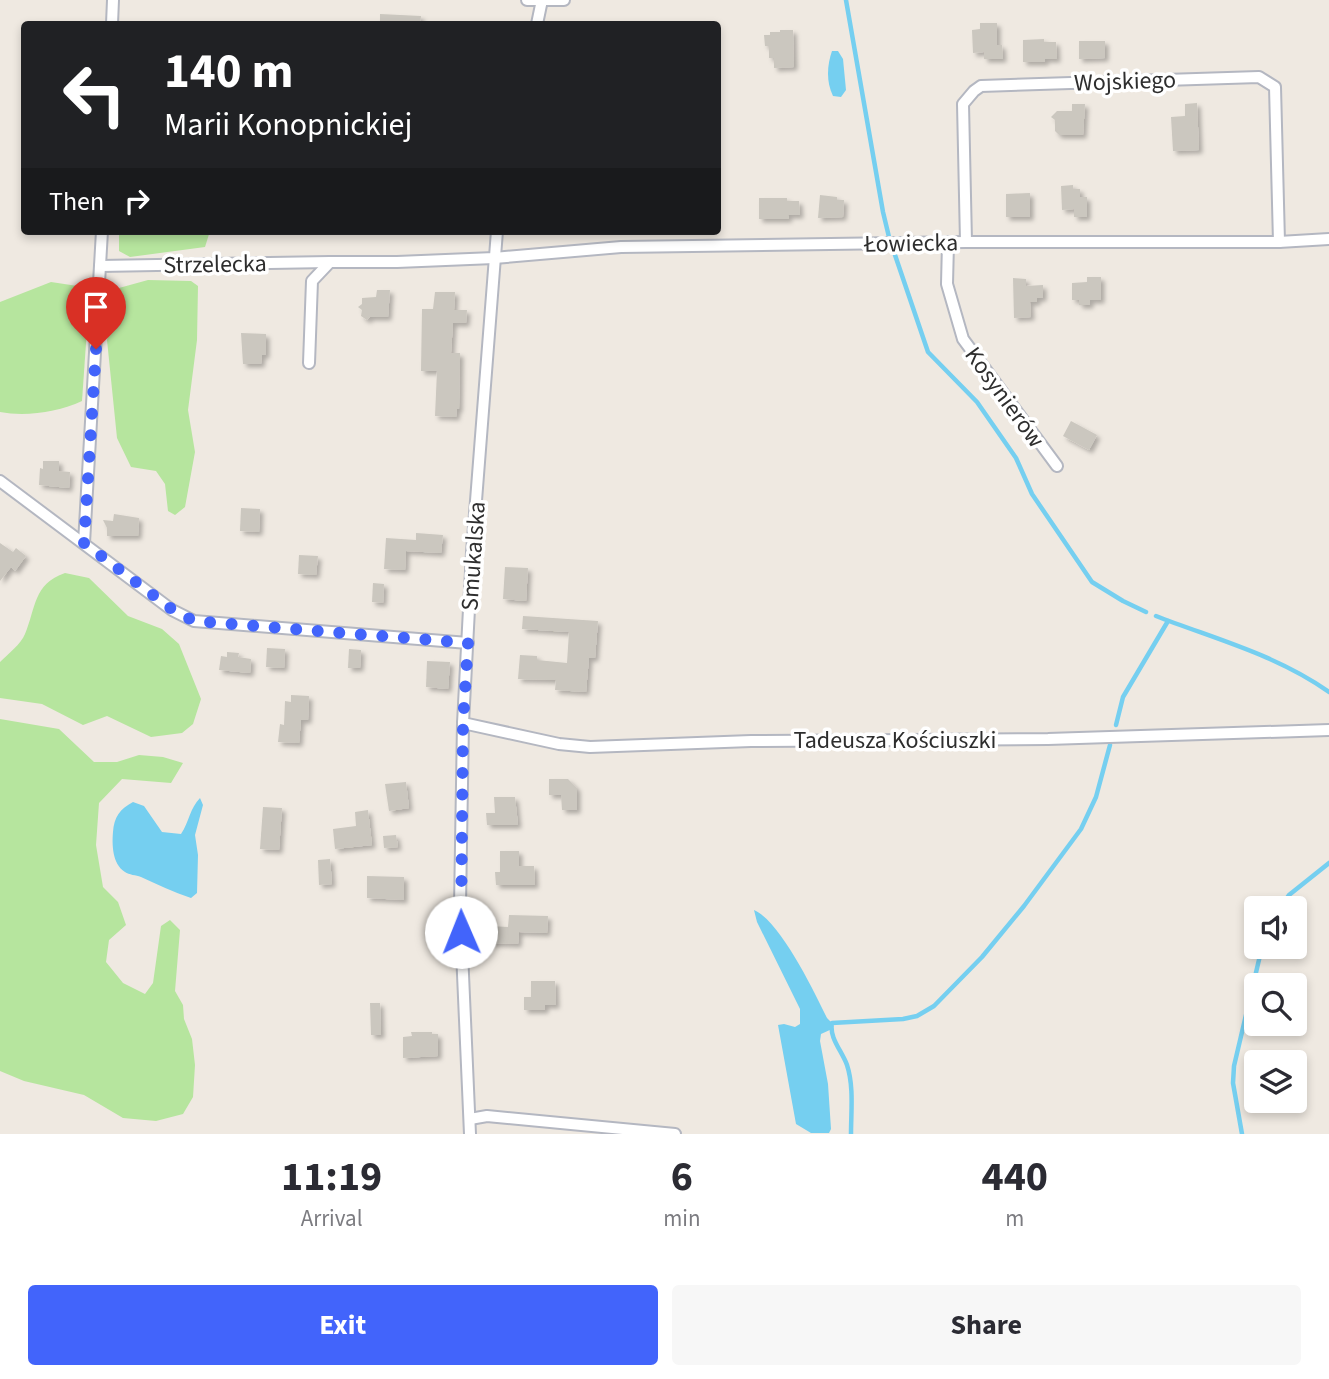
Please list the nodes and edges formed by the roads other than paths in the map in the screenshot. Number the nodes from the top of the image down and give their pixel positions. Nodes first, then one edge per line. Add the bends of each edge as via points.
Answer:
1 (113, 0) edge
2 (527, 0) edge
3 (564, 0) edge
4 (542, 1) edge
5 (112, 21) edge
6 (538, 21) edge
7 (102, 235) edge
8 (497, 235) edge
9 (1329, 239) edge
10 (966, 242) junction
11 (1279, 242) junction
12 (948, 243) junction
13 (494, 258) junction
14 (330, 262) junction
15 (100, 267) junction
16 (309, 363) dead end
17 (1057, 466) dead end
18 (0, 481) edge
19 (84, 543) junction
20 (468, 643) junction
21 (463, 723) junction
22 (1329, 730) edge
23 (470, 1119) junction
24 (470, 1134) edge
25 (675, 1134) edge

1 - 5 street
2 - 4 street
3 - 4 street
4 - 6 street
7 - 15 street
8 - 13 street, Smukalska
9 - 11 street, Łowiecka
10 - 11 street, Łowiecka
10 - 11 street, Wojskiego via 963,104 981,86 1259,77 1275,88
10 - 12 street, Łowiecka
12 - 13 street, Łowiecka via 621,247
12 - 17 street, Kosynierów via 947,284 963,339
13 - 14 street, Strzelecka
13 - 20 street, Smukalska
14 - 15 street, Strzelecka
14 - 16 street via 312,281
15 - 19 street
18 - 19 street
19 - 20 street via 194,621
20 - 21 street, Smukalska
21 - 22 street, Tadeusza Kościuszki via 590,747
21 - 23 street, Smukalska via 460,906
23 - 24 street, Smukalska
23 - 25 street via 487,1116

